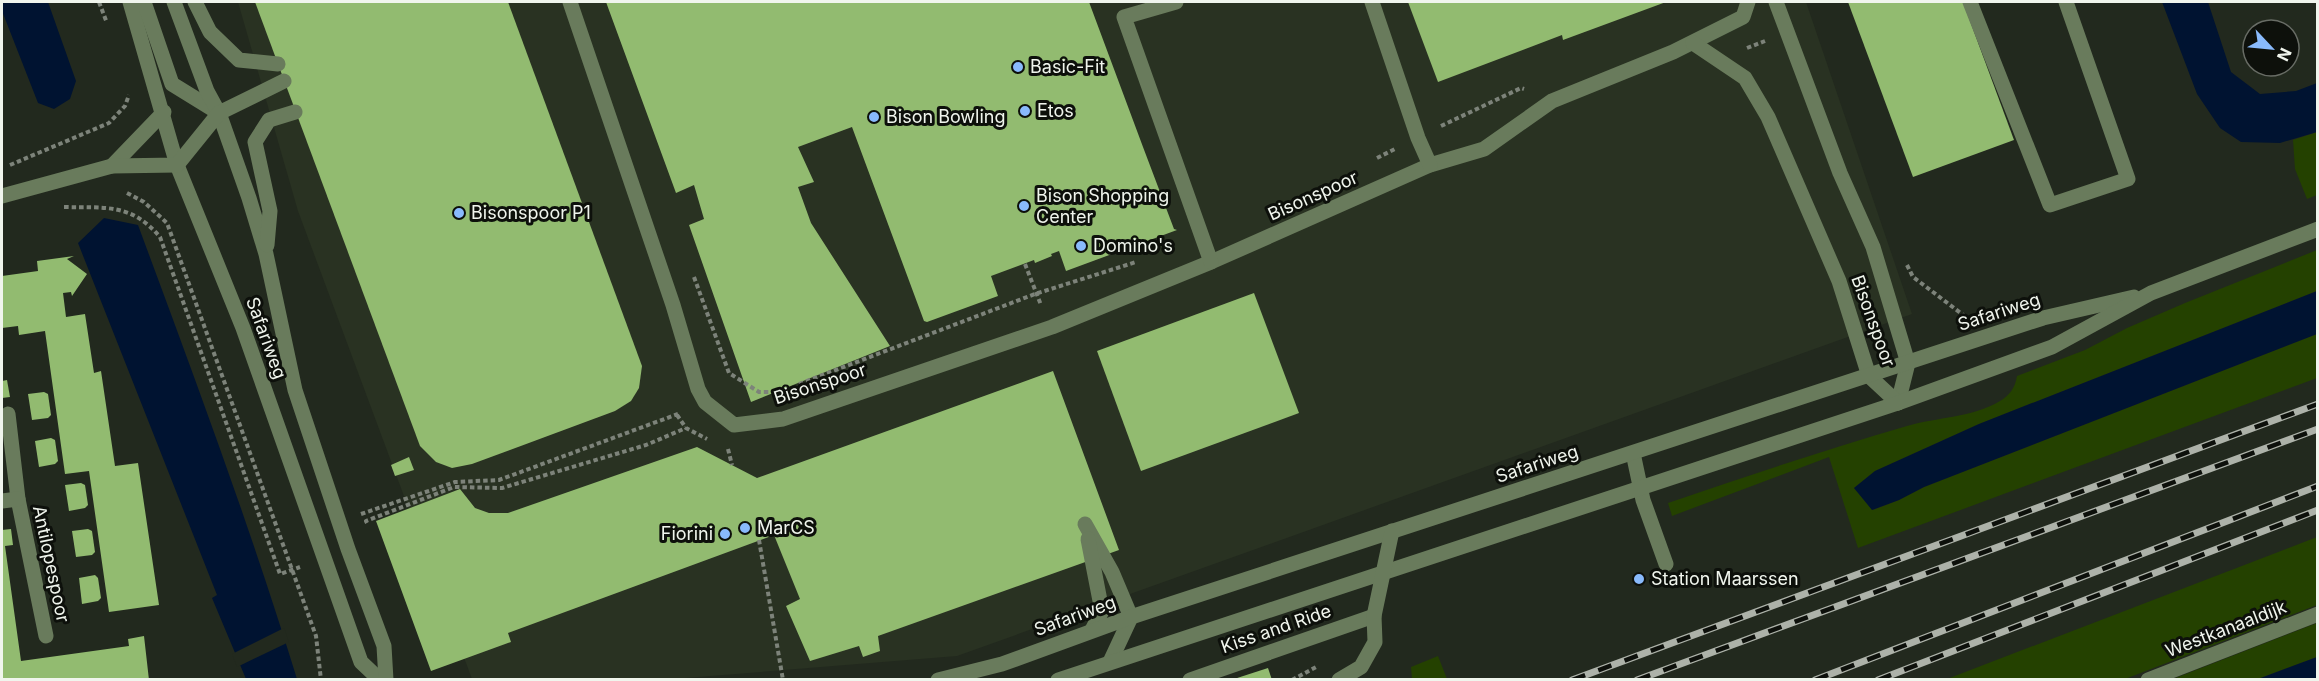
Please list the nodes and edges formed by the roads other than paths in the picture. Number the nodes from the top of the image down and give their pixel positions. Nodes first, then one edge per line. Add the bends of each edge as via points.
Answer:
1 (130, 2) edge
2 (144, 2) edge
3 (174, 2) edge
4 (195, 2) edge
5 (570, 2) edge
6 (1176, 2) edge
7 (1372, 2) edge
8 (1748, 2) edge
9 (1776, 2) edge
10 (1970, 2) edge
11 (2066, 2) edge
12 (1693, 43) junction
13 (278, 64) dead end
14 (284, 81) dead end
15 (164, 112) junction
16 (296, 112) dead end
17 (219, 113) junction
18 (177, 165) junction
19 (1430, 165) junction
20 (112, 166) junction
21 (4, 195) edge
22 (2318, 229) edge
23 (266, 254) junction
24 (1211, 262) junction
25 (2151, 293) junction
26 (1908, 363) junction
27 (1869, 376) junction
28 (1898, 403) junction
29 (8, 414) dead end
30 (1633, 453) junction
31 (1641, 487) junction
32 (18, 499) junction
33 (2, 501) edge
34 (1392, 531) junction
35 (1666, 564) dead end
36 (1384, 571) junction
37 (2318, 614) edge
38 (1374, 616) junction
39 (1131, 617) junction
40 (1092, 630) junction
41 (46, 636) dead end
42 (1110, 662) junction
43 (380, 680) edge
44 (386, 680) edge
45 (938, 680) edge
46 (1058, 680) edge
47 (1190, 680) edge
48 (1339, 680) edge
49 (2148, 680) edge

1 - 15 street, Safariweg
2 - 17 street via 172,84
3 - 17 street, Safariweg
4 - 13 street via 210,33 239,60
5 - 24 street, Bisonspoor via 698,389 705,402 735,425 783,419 1052,327
6 - 24 street via 1124,17
7 - 19 street
8 - 12 street, Bisonspoor via 1743,16
9 - 26 street, Bisonspoor via 1840,173 1873,247
10 - 11 street via 2050,205 2128,179
12 - 19 street, Bisonspoor via 1552,101 1484,149
12 - 27 street, Bisonspoor via 1745,78 1767,117 1839,281
14 - 17 street
15 - 18 street, Safariweg
15 - 20 street
16 - 23 street via 269,120 255,142 270,211
17 - 18 street
17 - 23 street, Safariweg
18 - 20 street
18 - 43 street, Safariweg via 243,328 361,662
19 - 24 street, Bisonspoor
20 - 21 street
22 - 25 street, Safariweg
23 - 44 street, Safariweg via 295,390 384,646
25 - 26 street, Safariweg via 2043,318
25 - 28 street, Safariweg via 2052,347
26 - 27 street, Safariweg
26 - 28 street, Bisonspoor
27 - 28 street, Bisonspoor
27 - 30 street, Safariweg
28 - 31 street, Safariweg
29 - 32 street, Antilopespoor
30 - 31 street
30 - 34 street, Safariweg
31 - 35 street
31 - 36 street, Safariweg
32 - 33 street, Antilopespoor
32 - 41 street, Antilopespoor
34 - 36 street
34 - 39 street, Safariweg
36 - 38 street
36 - 42 street, Safariweg
37 - 49 street, Westkanaaldijk
38 - 47 street, Kiss and Ride
38 - 48 street via 1375,642 1361,667
39 - 40 street, Safariweg
39 - 40 street via 1085,524 1102,611
39 - 42 street
40 - 45 street, Safariweg via 1002,664
42 - 46 street, Safariweg

